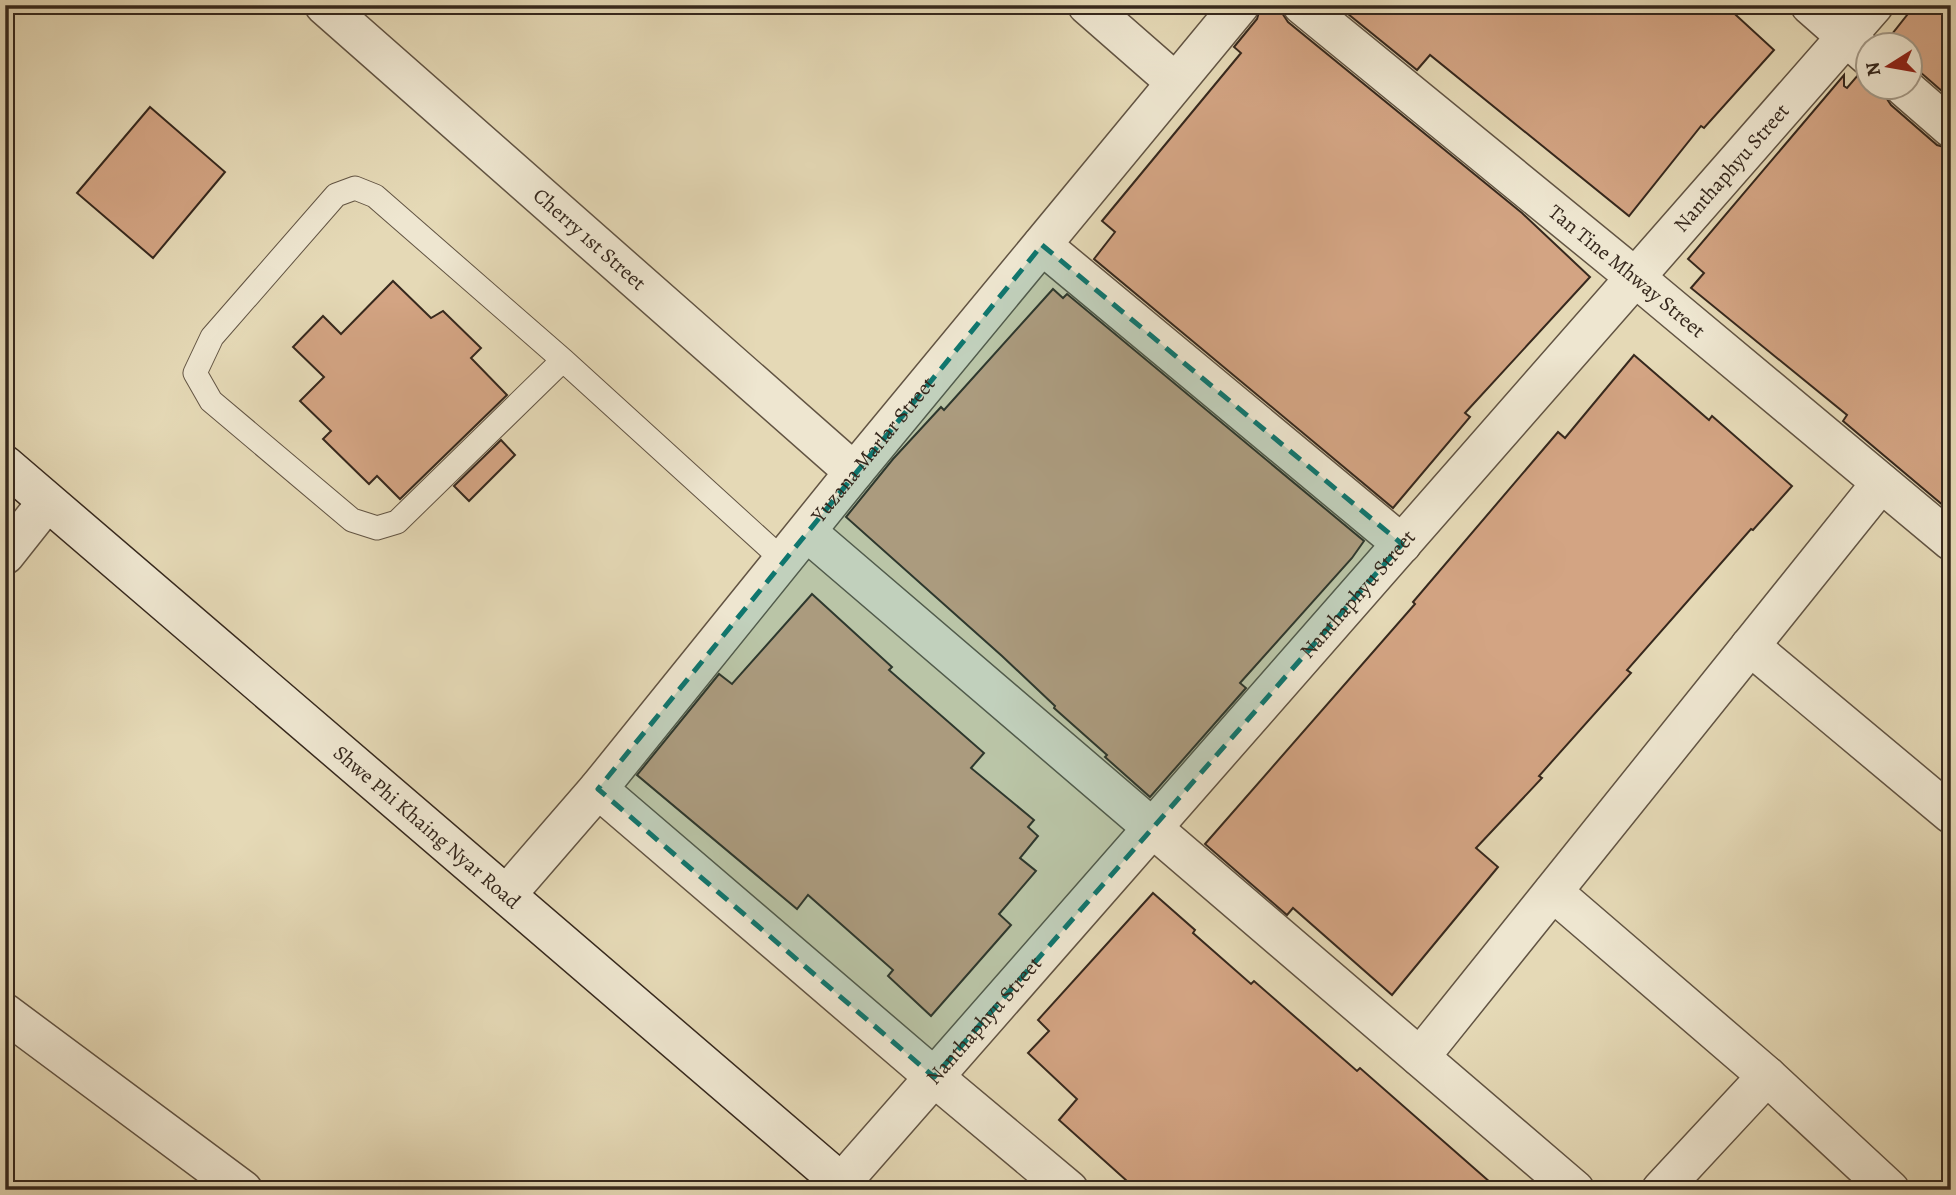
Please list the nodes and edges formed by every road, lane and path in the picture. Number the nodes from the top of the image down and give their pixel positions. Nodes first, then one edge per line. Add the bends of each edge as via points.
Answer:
1 (324, 5) edge
2 (1087, 5) edge
3 (1240, 5) edge
4 (1302, 5) edge
5 (1810, 5) edge
6 (1874, 5) edge
7 (1863, 32) edge
8 (1854, 43) edge
9 (1854, 50) edge
10 (1175, 82) junction
11 (1921, 102) edge
12 (1951, 128) edge
13 (1042, 245) junction
14 (1636, 278) junction
15 (563, 360) junction
16 (5, 466) edge
17 (854, 472) junction
18 (1881, 483) junction
19 (47, 502) junction
20 (1951, 541) edge
21 (1402, 544) junction
22 (796, 546) junction
23 (5, 555) edge
24 (1750, 646) junction
25 (598, 789) junction
26 (1951, 814) edge
27 (1153, 828) junction
28 (1553, 892) junction
29 (507, 894) junction
30 (5, 1013) edge
31 (1420, 1057) junction
32 (1768, 1076) junction
33 (934, 1077) junction
34 (846, 1186) edge
35 (243, 1190) edge
36 (1069, 1190) edge
37 (1575, 1190) edge
38 (1661, 1190) edge
39 (1889, 1190) edge

1 - 17 street, Cherry 1st Street
2 - 10 street
3 - 10 street, Yuzana Marlar Street
4 - 14 street, Tan Tine Mhway Street
5 - 8 street
6 - 7 street, Nanthaphyu Street
9 - 14 street, Nanthaphyu Street
10 - 13 street, Yuzana Marlar Street
11 - 12 street
13 - 17 street, Yuzana Marlar Street
13 - 21 street
14 - 18 street, Tan Tine Mhway Street
14 - 21 street, Nanthaphyu Street
15 - 15 lane via 397,522 377,528 352,520 211,401 195,373 212,337 336,195 355,188 375,196
15 - 22 lane
16 - 19 street, Shwe Phi Khaing Nyar Road
17 - 22 street, Yuzana Marlar Street
18 - 20 street, Tan Tine Mhway Street
18 - 24 street
19 - 23 street
19 - 29 street, Shwe Phi Khaing Nyar Road
21 - 27 street, Nanthaphyu Street
22 - 25 street, Yuzana Marlar Street
22 - 27 street
24 - 26 street
24 - 28 street
25 - 29 street, Yuzana Marlar Street
25 - 33 street
27 - 31 street
27 - 33 street, Nanthaphyu Street
28 - 31 street
28 - 32 street
29 - 34 street, Shwe Phi Khaing Nyar Road
30 - 35 street
31 - 37 street
32 - 38 street
32 - 39 street
33 - 34 street, Nanthaphyu Street
33 - 36 street

